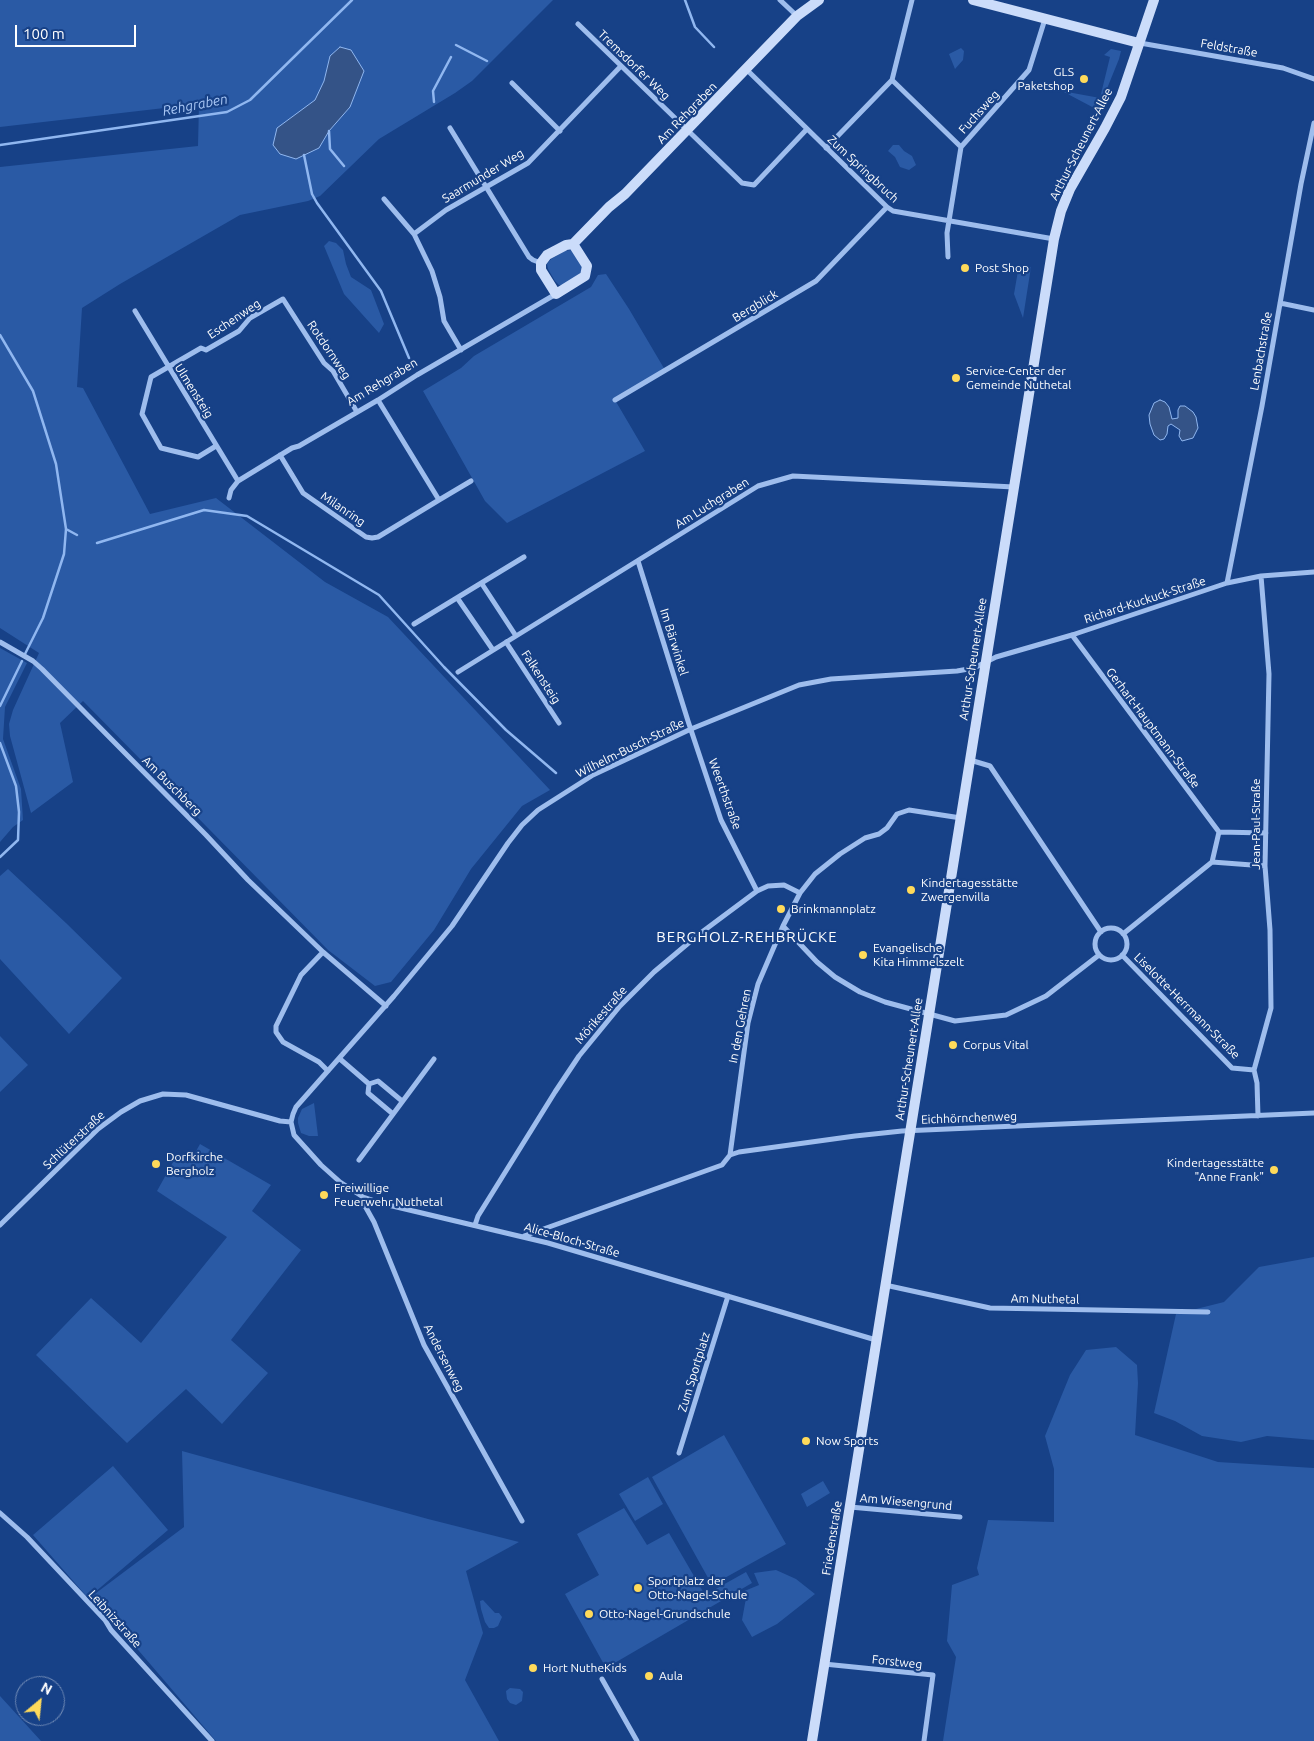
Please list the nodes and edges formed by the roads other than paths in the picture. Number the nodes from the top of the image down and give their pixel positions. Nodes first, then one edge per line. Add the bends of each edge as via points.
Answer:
1 (780, 0) edge
2 (819, 0) edge
3 (912, 0) edge
4 (972, 0) edge
5 (1154, 0) edge
6 (798, 16) junction
7 (1045, 19) junction
8 (578, 24) dead end
9 (1139, 43) junction
10 (621, 66) junction
11 (746, 69) junction
12 (1314, 79) edge
13 (892, 80) junction
14 (512, 83) dead end
15 (1314, 122) edge
16 (450, 128) dead end
17 (807, 129) junction
18 (560, 130) junction
19 (687, 131) junction
20 (961, 147) junction
21 (826, 148) junction
22 (486, 187) junction
23 (384, 199) dead end
24 (887, 207) junction
25 (949, 221) junction
26 (414, 234) junction
27 (1054, 239) junction
28 (573, 244) junction
29 (948, 257) dead end
30 (541, 263) junction
31 (556, 294) junction
32 (284, 299) joint
33 (1280, 303) junction
34 (1314, 310) edge
35 (135, 312) dead end
36 (461, 350) junction
37 (168, 367) junction
38 (378, 400) junction
39 (615, 400) dead end
40 (358, 412) junction
41 (216, 446) junction
42 (280, 455) junction
43 (238, 481) junction
44 (471, 481) dead end
45 (1014, 487) junction
46 (229, 498) dead end
47 (439, 500) junction
48 (524, 557) dead end
49 (638, 561) junction
50 (1314, 572) edge
51 (1261, 576) junction
52 (1227, 583) junction
53 (482, 584) junction
54 (458, 599) junction
55 (414, 624) dead end
56 (1072, 635) junction
57 (516, 636) junction
58 (0, 642) edge
59 (506, 642) junction
60 (494, 650) junction
61 (986, 663) junction
62 (458, 672) dead end
63 (559, 723) dead end
64 (691, 729) junction
65 (970, 760) junction
66 (961, 818) junction
67 (1218, 832) junction
68 (1266, 833) junction
69 (1212, 862) junction
70 (1265, 866) junction
71 (757, 891) junction
72 (800, 893) junction
73 (783, 926) junction
74 (1101, 932) junction
75 (1123, 934) junction
76 (323, 952) junction
77 (1099, 955) junction
78 (1122, 955) junction
79 (386, 1006) junction
80 (928, 1015) junction
81 (340, 1058) junction
82 (434, 1059) dead end
83 (1254, 1070) junction
84 (328, 1071) junction
85 (369, 1084) junction
86 (402, 1101) junction
87 (1314, 1113) edge
88 (393, 1114) junction
89 (1258, 1116) junction
90 (291, 1122) junction
91 (910, 1131) junction
92 (730, 1155) junction
93 (359, 1160) dead end
94 (363, 1197) junction
95 (0, 1224) edge
96 (476, 1225) junction
97 (523, 1236) junction
98 (885, 1285) junction
99 (728, 1296) junction
100 (1208, 1312) dead end
101 (876, 1340) junction
102 (679, 1453) dead end
103 (850, 1507) junction
104 (0, 1514) edge
105 (960, 1516) dead end
106 (522, 1521) dead end
107 (824, 1664) junction
108 (602, 1679) dead end
109 (212, 1741) edge
110 (636, 1741) edge
111 (812, 1741) edge
112 (924, 1741) edge

1 - 6 street
2 - 6 main road, Am Rehgraben
3 - 13 street
4 - 7 main road
5 - 9 main road, Arthur-Scheunert-Allee
6 - 11 main road, Am Rehgraben
7 - 9 main road
7 - 20 street, Fuchsweg via 1029,70
8 - 10 street, Tremsdorfer Weg
9 - 12 street, Feldstraße via 1283,68
9 - 27 main road, Arthur-Scheunert-Allee via 1120,97 1069,190
10 - 18 street, Saarmunder Weg
10 - 19 street, Tremsdorfer Weg
11 - 17 street, Zum Springbruch
11 - 19 main road, Am Rehgraben
13 - 20 street
13 - 21 street
14 - 18 street
15 - 33 street, Lenbachstraße
16 - 22 street
17 - 19 street, Tremsdorfer Weg via 754,185 742,183
17 - 21 street, Zum Springbruch
18 - 22 street, Saarmunder Weg via 528,163
19 - 28 main road, Am Rehgraben
20 - 25 street, Fuchsweg
21 - 24 street, Zum Springbruch
22 - 26 street, Saarmunder Weg via 446,210
22 - 30 street via 529,257
23 - 26 street
24 - 25 street, Zum Springbruch via 898,213
24 - 39 street, Bergblick via 816,281
25 - 27 street, Zum Springbruch
25 - 29 street, Fuchsweg
26 - 36 street via 432,271 444,322
27 - 45 main road, Arthur-Scheunert-Allee
28 - 30 main road, Am Rehgraben via 547,255
28 - 31 main road, Am Rehgraben via 587,266 585,276
30 - 31 main road via 541,270
31 - 36 street, Am Rehgraben
32 - 37 street, Eschenweg via 250,318 239,330 206,350 201,348
32 - 40 street, Rotdornweg
33 - 34 street
33 - 52 street, Lenbachstraße
35 - 37 street, Ulmensteig
36 - 38 street, Am Rehgraben
37 - 41 street, Ulmensteig
37 - 41 street via 151,377 142,414 161,448 198,457
38 - 40 street, Am Rehgraben
38 - 47 street
40 - 42 street, Am Rehgraben
41 - 43 street, Ulmensteig
42 - 43 street, Am Rehgraben
42 - 47 street, Milanring via 303,493 366,537 378,537
43 - 46 street
44 - 47 street, Milanring
45 - 49 street, Am Luchgraben via 793,476 758,486
45 - 61 main road, Arthur-Scheunert-Allee
48 - 53 street
49 - 57 street, Am Luchgraben
49 - 64 street, Im Bärwinkel
50 - 51 street, Richard-Kuckuck-Straße
51 - 52 street, Richard-Kuckuck-Straße
51 - 68 street, Jean-Paul-Straße via 1269,674
52 - 56 street, Richard-Kuckuck-Straße
53 - 54 street
53 - 57 street
54 - 55 street
54 - 60 street
56 - 61 street, Richard-Kuckuck-Straße via 996,657
56 - 67 street, Gerhart-Hauptmann-Straße
57 - 59 street, Am Luchgraben
58 - 76 street, Am Buschberg via 42,669
59 - 60 street, Am Luchgraben
59 - 63 street, Falkensteig
60 - 62 street, Am Luchgraben
61 - 64 street, Wilhelm-Busch-Straße via 957,671 830,678 799,685
61 - 65 main road, Arthur-Scheunert-Allee
64 - 71 street, Weerthstraße via 721,820
64 - 79 street, Wilhelm-Busch-Straße via 593,775 538,810 508,843 452,926
65 - 66 main road, Arthur-Scheunert-Allee
65 - 74 street via 990,766
66 - 72 street, In den Gehren via 909,810 897,814 879,834 865,838 815,874
66 - 80 main road, Arthur-Scheunert-Allee
67 - 68 street
67 - 69 street
68 - 70 street, Jean-Paul-Straße
69 - 70 street
69 - 75 street
70 - 83 street, Jean-Paul-Straße via 1271,1008
71 - 72 street, Mörikestraße via 784,885
71 - 96 street, Mörikestraße via 661,966 620,1006 560,1084 478,1216
72 - 73 street, In den Gehren
73 - 80 street via 835,977 860,992
73 - 92 street, In den Gehren via 758,984 748,1023
74 - 75 street via 1112,929
74 - 77 street via 1095,943
75 - 78 street via 1126,945
76 - 79 street, Am Buschberg
76 - 84 street via 301,975 276,1032 283,1042 319,1062
77 - 78 street via 1111,960
77 - 80 street via 1046,996 1006,1016 955,1021
78 - 83 street, Liselotte-Herrmann-Straße via 1232,1068
79 - 81 street, Wilhelm-Busch-Straße
80 - 91 main road, Arthur-Scheunert-Allee
81 - 84 street, Wilhelm-Busch-Straße
81 - 85 street
82 - 86 street
83 - 89 street
84 - 90 street, Wilhelm-Busch-Straße via 296,1107
85 - 86 street via 378,1081
85 - 88 street via 368,1093
86 - 88 street
87 - 89 street, Eichhörnchenweg
88 - 93 street
89 - 91 street, Eichhörnchenweg
90 - 94 street, Alice-Bloch-Straße via 294,1134 321,1165
90 - 95 street, Schlüterstraße via 186,1095 163,1094 140,1101 98,1129
91 - 92 street, Eichhörnchenweg
91 - 98 main road, Arthur-Scheunert-Allee
92 - 97 street, Eichhörnchenweg via 722,1164
94 - 96 street, Alice-Bloch-Straße
94 - 106 street, Andersenweg via 424,1345
96 - 97 street, Alice-Bloch-Straße
97 - 99 street, Alice-Bloch-Straße
98 - 100 street, Am Nuthetal via 990,1308
98 - 101 main road, Arthur-Scheunert-Allee
99 - 101 street, Alice-Bloch-Straße
99 - 102 street, Zum Sportplatz
101 - 103 main road, Friedenstraße
103 - 105 street, Am Wiesengrund
103 - 107 main road, Friedenstraße
104 - 109 street, Leibnizstraße via 27,1537 105,1620
107 - 111 main road, Friedenstraße
107 - 112 street, Forstweg via 933,1675
108 - 110 street

